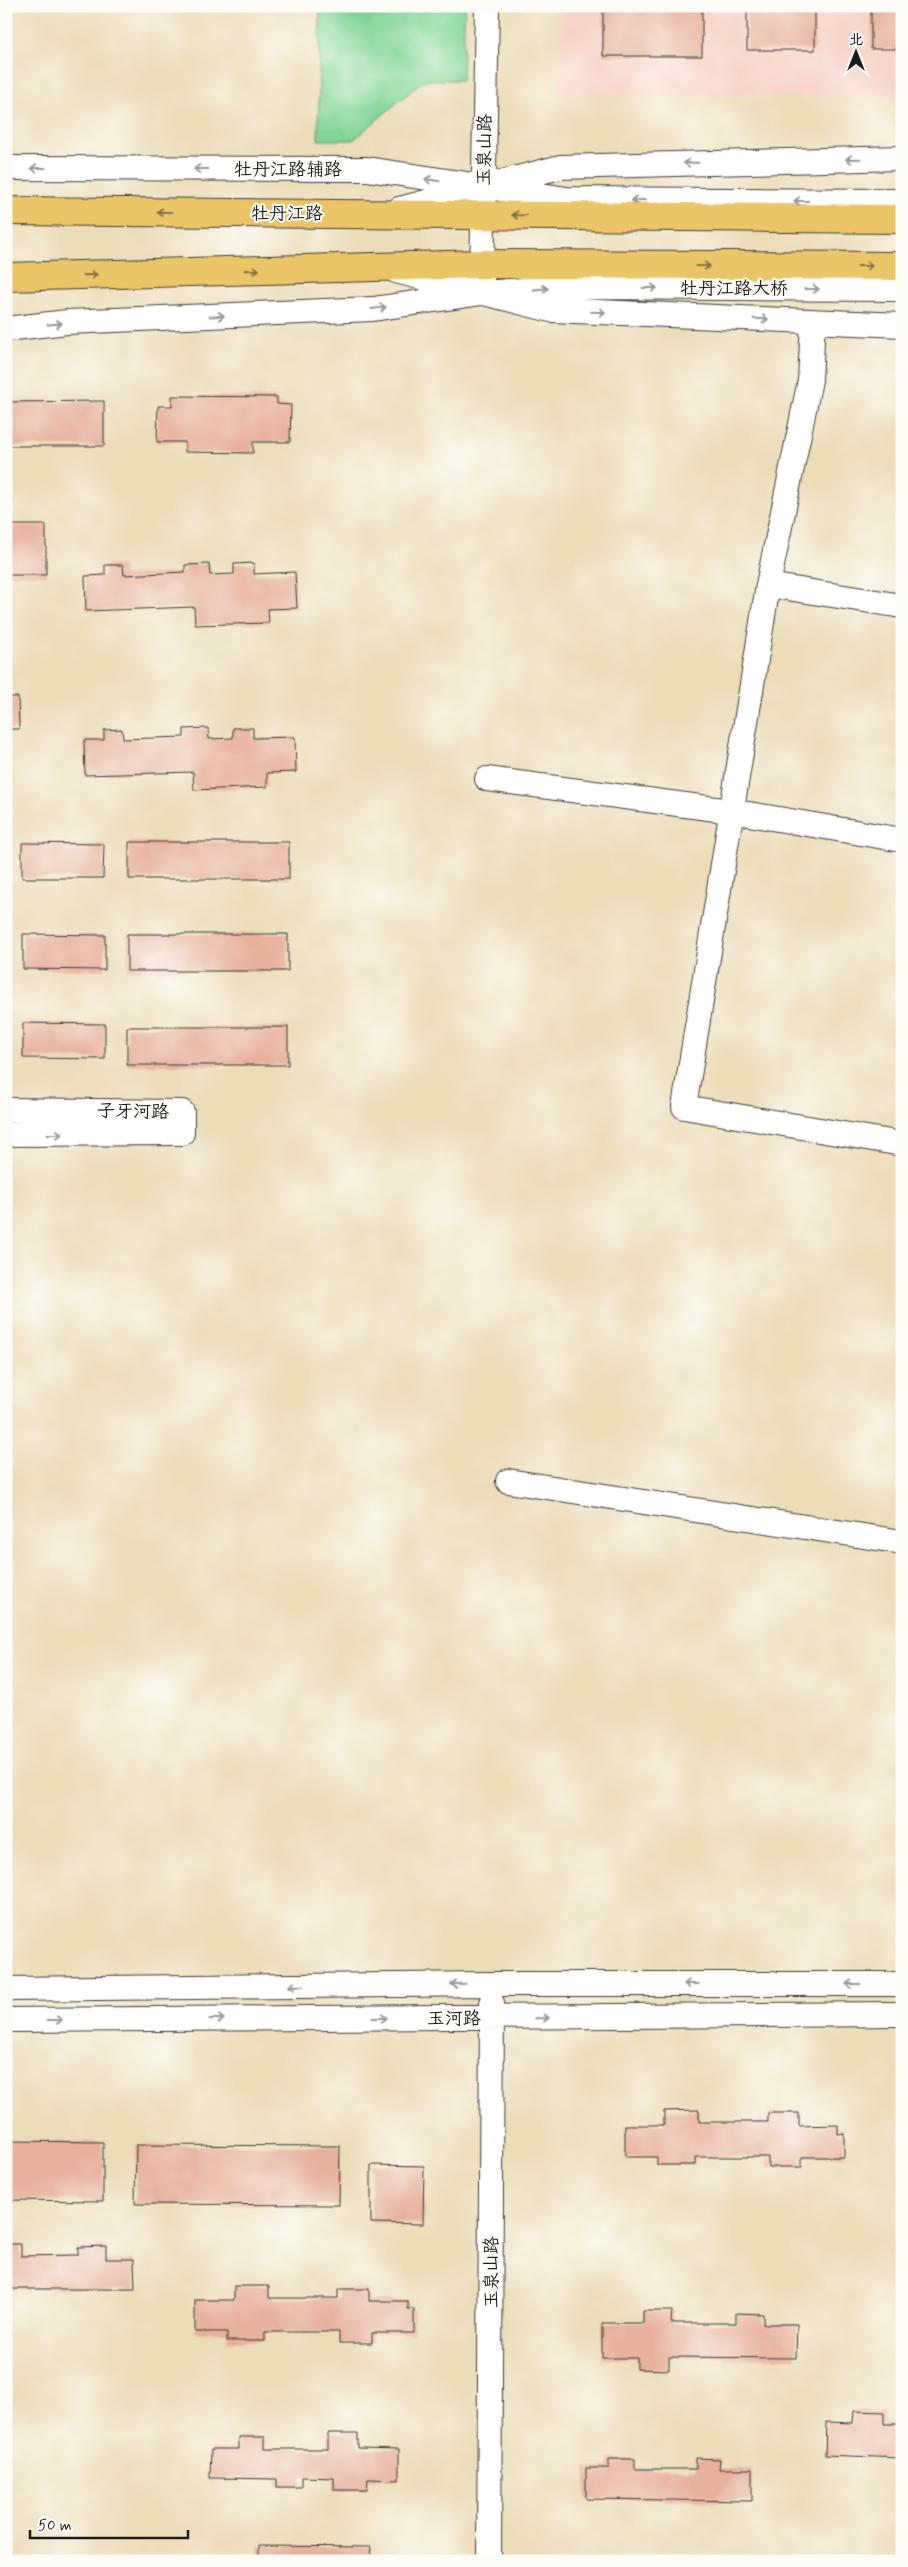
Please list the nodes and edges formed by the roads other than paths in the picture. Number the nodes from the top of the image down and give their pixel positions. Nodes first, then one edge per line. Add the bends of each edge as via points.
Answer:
1 (487, 6) edge
2 (902, 158) edge
3 (6, 168) edge
4 (483, 201) junction
5 (902, 201) edge
6 (567, 207) junction
7 (6, 210) edge
8 (902, 219) edge
9 (482, 264) junction
10 (902, 266) edge
11 (380, 267) junction
12 (566, 276) junction
13 (6, 277) edge
14 (902, 289) edge
15 (482, 293) junction
16 (813, 322) junction
17 (902, 325) edge
18 (6, 329) edge
19 (768, 585) junction
20 (902, 606) edge
21 (487, 778) dead end
22 (732, 811) junction
23 (902, 840) edge
24 (6, 1110) edge
25 (6, 1134) edge
26 (902, 1144) edge
27 (508, 1481) dead end
28 (902, 1542) edge
29 (492, 1984) junction
30 (902, 1984) edge
31 (6, 1989) edge
32 (902, 2014) edge
33 (492, 2018) junction
34 (6, 2020) edge
35 (489, 2561) edge

1 - 4 street, 玉泉山路
2 -> 4 street via 560,167
4 -> 3 street, 牡丹江路辅路 via 367,169
6 -> 4 main road, 牡丹江路
4 -> 7 main road, 牡丹江路 via 380,213
4 - 9 street, 玉泉山路
5 -> 6 street
6 - 8 main road
9 - 11 main road
9 - 12 main road
9 - 15 street, 玉泉山路
12 -> 10 main road, 牡丹江路大桥
13 -> 11 main road
11 - 15 street
12 -> 14 street, 牡丹江路大桥
15 -> 12 street
15 -> 16 street via 551,310
18 -> 15 street via 67,322 373,309
16 - 17 street
16 - 19 street via 810,380
19 - 20 street
19 - 22 street
21 - 22 street
22 - 23 street
22 - 26 street via 684,1107
25 -> 24 street, 子牙河路 via 182,1133 182,1112
27 - 28 street
30 -> 29 street, 玉河路
29 -> 31 street, 玉河路
29 - 33 street, 玉泉山路
33 -> 32 street, 玉河路
34 -> 33 street, 玉河路
33 - 35 street, 玉泉山路

